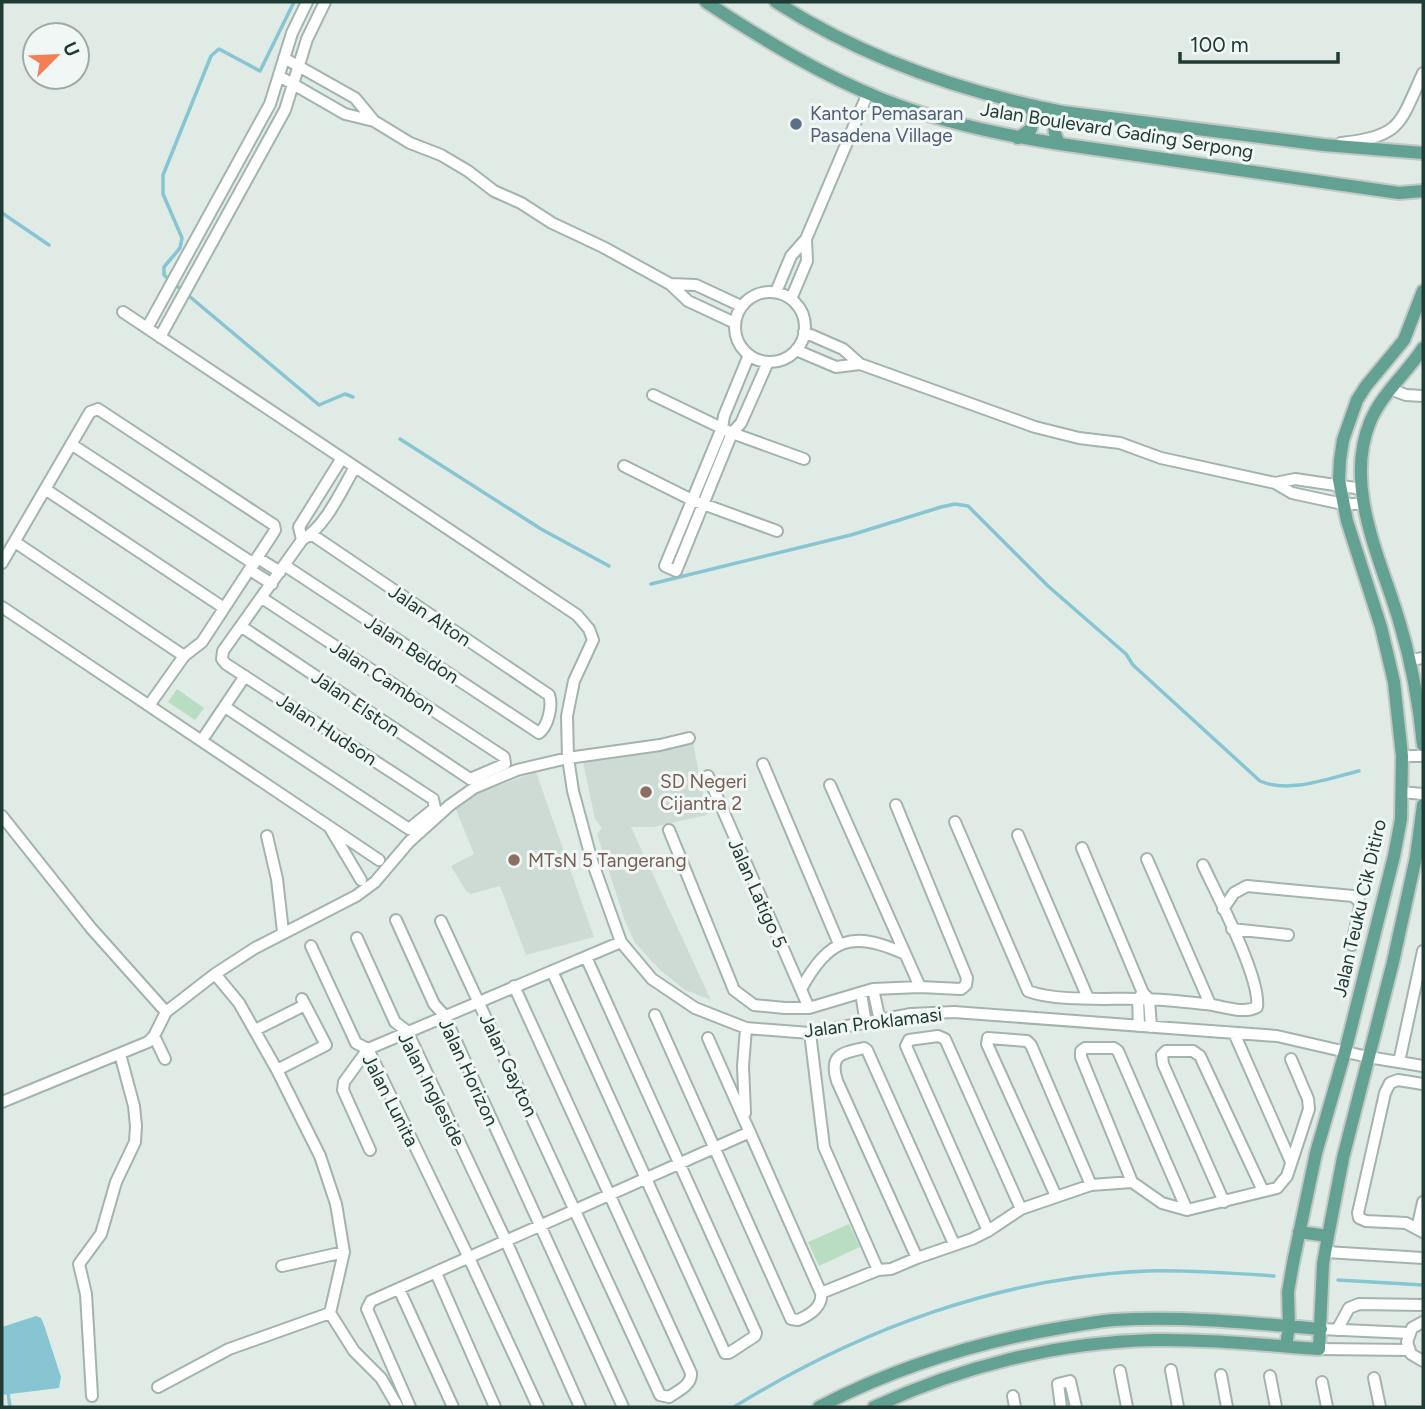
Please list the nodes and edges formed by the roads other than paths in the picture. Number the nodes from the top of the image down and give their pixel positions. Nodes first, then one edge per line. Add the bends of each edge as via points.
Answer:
1 (307, 2) edge
2 (325, 2) edge
3 (706, 2) edge
4 (776, 2) edge
5 (284, 58) junction
6 (299, 66) junction
7 (1423, 73) edge
8 (279, 76) junction
9 (293, 85) junction
10 (868, 93) junction
11 (1028, 105) junction
12 (1063, 112) junction
13 (374, 121) junction
14 (1018, 138) junction
15 (1060, 144) junction
16 (1324, 145) junction
17 (1423, 153) edge
18 (1423, 191) edge
19 (806, 240) junction
20 (670, 284) junction
21 (1423, 291) edge
22 (776, 292) junction
23 (791, 299) junction
24 (741, 306) junction
25 (123, 312) dead end
26 (735, 323) junction
27 (147, 328) junction
28 (804, 332) junction
29 (160, 337) junction
30 (1404, 340) junction
31 (796, 350) junction
32 (1423, 350) edge
33 (749, 355) junction
34 (768, 362) junction
35 (860, 364) junction
36 (1391, 389) junction
37 (653, 396) dead end
38 (1423, 396) edge
39 (727, 431) junction
40 (71, 444) junction
41 (342, 458) junction
42 (804, 459) dead end
43 (624, 466) dead end
44 (355, 467) junction
45 (1275, 483) junction
46 (1340, 487) junction
47 (45, 489) junction
48 (1362, 489) junction
49 (698, 502) junction
50 (1343, 503) junction
51 (1363, 504) junction
52 (777, 531) dead end
53 (306, 537) junction
54 (15, 542) junction
55 (2, 563) edge
56 (254, 564) junction
57 (282, 568) junction
58 (272, 584) junction
59 (262, 598) junction
60 (2, 607) edge
61 (224, 608) junction
62 (243, 627) junction
63 (184, 656) junction
64 (1417, 659) edge
65 (245, 677) junction
66 (150, 705) junction
67 (225, 707) junction
68 (539, 733) joint
69 (689, 738) dead end
70 (202, 740) junction
71 (1423, 745) edge
72 (1402, 756) junction
73 (1423, 756) edge
74 (568, 758) junction
75 (763, 764) dead end
76 (708, 776) dead end
77 (470, 779) joint
78 (830, 785) dead end
79 (1401, 792) junction
80 (1423, 794) edge
81 (896, 805) dead end
82 (1423, 805) edge
83 (2, 816) edge
84 (955, 822) dead end
85 (327, 824) junction
86 (669, 830) dead end
87 (1017, 835) dead end
88 (267, 836) dead end
89 (1082, 848) dead end
90 (1147, 859) dead end
91 (379, 860) dead end
92 (1203, 865) dead end
93 (361, 880) dead end
94 (1223, 909) junction
95 (397, 920) dead end
96 (441, 921) dead end
97 (1232, 929) junction
98 (283, 932) junction
99 (1288, 935) dead end
100 (357, 938) dead end
101 (621, 942) junction
102 (839, 944) junction
103 (1352, 945) dead end
104 (311, 946) dead end
105 (1423, 951) edge
106 (905, 954) junction
107 (586, 957) junction
108 (552, 971) junction
109 (215, 974) junction
110 (514, 986) junction
111 (920, 987) junction
112 (801, 989) junction
113 (873, 989) junction
114 (861, 993) junction
115 (1143, 997) junction
116 (1088, 999) junction
117 (480, 1002) junction
118 (1210, 1004) junction
119 (809, 1008) junction
120 (166, 1013) junction
121 (444, 1015) junction
122 (655, 1015) dead end
123 (880, 1021) junction
124 (866, 1024) junction
125 (1139, 1026) junction
126 (1152, 1027) junction
127 (746, 1028) junction
128 (254, 1030) junction
129 (407, 1031) junction
130 (810, 1033) junction
131 (1234, 1033) junction
132 (154, 1036) junction
133 (708, 1038) dead end
134 (368, 1049) junction
135 (1345, 1052) junction
136 (120, 1054) junction
137 (1368, 1057) junction
138 (165, 1059) dead end
139 (1291, 1059) dead end
140 (1399, 1062) junction
141 (1423, 1066) edge
142 (277, 1070) junction
143 (1423, 1084) edge
144 (2, 1102) edge
145 (746, 1121) junction
146 (750, 1132) junction
147 (716, 1148) junction
148 (370, 1150) dead end
149 (1290, 1162) junction
150 (680, 1164) junction
151 (646, 1179) junction
152 (1132, 1182) junction
153 (1091, 1185) junction
154 (1263, 1191) junction
155 (610, 1195) junction
156 (1056, 1196) junction
157 (1224, 1202) junction
158 (1423, 1202) edge
159 (1021, 1209) junction
160 (576, 1210) junction
161 (1187, 1210) junction
162 (541, 1226) junction
163 (988, 1231) junction
164 (1420, 1231) edge
165 (1299, 1232) junction
166 (1328, 1236) junction
167 (506, 1241) junction
168 (954, 1244) junction
169 (344, 1252) junction
170 (1326, 1252) junction
171 (469, 1258) junction
172 (917, 1258) junction
173 (1423, 1258) edge
174 (282, 1266) dead end
175 (878, 1269) junction
176 (436, 1273) junction
177 (399, 1289) junction
178 (821, 1293) junction
179 (1423, 1305) edge
180 (330, 1313) junction
181 (1423, 1322) edge
182 (1289, 1326) junction
183 (1321, 1329) junction
184 (1337, 1331) junction
185 (1355, 1332) junction
186 (1409, 1333) junction
187 (1286, 1346) junction
188 (1319, 1349) junction
189 (1354, 1349) junction
190 (1409, 1350) junction
191 (1423, 1361) edge
192 (1171, 1370) dead end
193 (1120, 1371) dead end
194 (1221, 1375) dead end
195 (1270, 1376) dead end
196 (1374, 1378) dead end
197 (1322, 1382) dead end
198 (158, 1387) dead end
199 (92, 1396) dead end
200 (398, 1407) edge
201 (410, 1407) edge
202 (453, 1407) edge
203 (495, 1407) edge
204 (538, 1407) edge
205 (580, 1407) edge
206 (622, 1407) edge
207 (820, 1407) edge
208 (874, 1407) edge
209 (1061, 1407) edge
210 (1076, 1407) edge
211 (1127, 1407) edge
212 (1178, 1407) edge
213 (1227, 1407) edge
214 (1276, 1407) edge
215 (1327, 1407) edge
216 (1380, 1407) edge

1 - 5 street
2 - 6 street
3 - 10 main road, Jalan Boulevard Gading Serpong via 814,67
4 - 11 main road, Jalan Boulevard Gading Serpong via 871,54
5 - 6 street
5 - 8 street
6 - 9 street
6 - 13 street via 355,98
7 - 16 street via 1397,125 1372,139
8 - 9 street
8 - 27 street via 270,104
9 - 13 street via 345,114
9 - 29 street via 285,110
10 - 14 main road, Jalan Boulevard Gading Serpong via 951,122
10 - 19 street
11 - 12 main road, Jalan Boulevard Gading Serpong
11 - 14 main road via 1033,113 1031,129
12 - 15 main road via 1054,124
12 - 16 main road, Jalan Boulevard Gading Serpong
13 - 20 street
14 - 15 main road, Jalan Boulevard Gading Serpong
15 - 18 main road, Jalan Boulevard Gading Serpong via 1388,192
16 - 17 main road, Jalan Boulevard Gading Serpong
19 - 22 street via 791,256
19 - 23 street via 807,261
20 - 24 street via 696,285
20 - 26 street via 688,301
21 - 30 main road, Jalan Teuku Cik Ditiro
22 - 23 street
22 - 24 street via 757,294
23 - 28 street via 803,316
24 - 26 street
25 - 27 street, Jalan Proklamasi
26 - 33 street via 737,337
27 - 29 street, Jalan Proklamasi
28 - 31 street
28 - 35 street via 843,349
29 - 41 street, Jalan Proklamasi
30 - 32 main road
30 - 46 main road, Jalan Teuku Cik Ditiro via 1357,400 1343,440
31 - 34 street
31 - 35 street via 836,367
32 - 36 main road
33 - 34 street
33 - 39 street via 724,416
34 - 39 street via 741,422
35 - 45 street via 1035,427 1120,443 1161,458
36 - 38 street
36 - 48 main road via 1370,422 1364,442
37 - 39 street
39 - 42 street
39 - 49 street
40 - 47 street
40 - 56 street
40 - 56 street via 90,412 102,411 271,522 275,530
41 - 44 street, Jalan Proklamasi
41 - 53 street via 299,527
43 - 49 street
44 - 53 street
44 - 74 street, Jalan Proklamasi via 577,615 589,629 593,640 574,681 567,716
45 - 46 street via 1295,479
45 - 50 street via 1292,493
46 - 48 street
46 - 50 main road, Jalan Teuku Cik Ditiro
47 - 54 street
47 - 61 street
48 - 51 main road
49 - 49 street via 676,571 665,566
49 - 52 street
50 - 51 street
50 - 72 main road, Jalan Teuku Cik Ditiro via 1394,682
51 - 64 main road
53 - 57 street
53 - 68 street, Jalan Alton via 549,695 551,704
54 - 55 street
54 - 63 street
56 - 57 street, Jalan Beldon
56 - 58 street
56 - 61 street
57 - 58 street
57 - 68 street, Jalan Beldon
58 - 59 street
59 - 62 street
59 - 77 street, Jalan Cambon via 504,757 505,764
60 - 66 street
61 - 63 street via 202,642
62 - 65 street, Jalan Hudson via 223,651 222,659
62 - 77 street, Jalan Elston
63 - 66 street
64 - 71 main road
65 - 67 street
65 - 67 street, Jalan Hudson via 433,799 435,808 409,830
66 - 70 street
67 - 70 street
69 - 74 street
70 - 85 street
72 - 73 street
72 - 79 main road, Jalan Teuku Cik Ditiro
74 - 98 street via 517,770 474,788 409,842 375,882
74 - 101 street, Jalan Proklamasi via 592,862
75 - 102 street
76 - 112 street, Jalan Latigo 5
78 - 106 street
79 - 80 street
79 - 135 main road, Jalan Teuku Cik Ditiro via 1394,856
81 - 111 street via 967,978 961,989
82 - 137 main road via 1416,857
83 - 120 street
84 - 116 street via 1028,991
85 - 91 street
85 - 93 street
86 - 119 street via 734,990 754,1005
87 - 116 street
88 - 98 street
89 - 115 street
90 - 118 street
92 - 94 street
94 - 97 street
94 - 103 street via 1239,889 1254,886 1353,896 1360,906
95 - 121 street, Jalan Horizon via 434,1004
96 - 117 street, Jalan Gayton
97 - 99 street
97 - 118 street via 1250,969 1257,1007 1247,1010
98 - 109 street
100 - 129 street, Jalan Ingleside via 395,1022
101 - 107 street
101 - 127 street, Jalan Proklamasi via 652,979 695,1008
102 - 106 street via 860,939
102 - 112 street via 813,967
104 - 134 street, Jalan Lunita via 356,1043
105 - 140 street
106 - 111 street
107 - 108 street
107 - 150 street
108 - 110 street
108 - 151 street
109 - 120 street
109 - 128 street
110 - 117 street
110 - 155 street
111 - 113 street
112 - 119 street, Jalan Latigo 5
113 - 114 street
113 - 123 street
114 - 119 street
114 - 124 street
115 - 116 street
115 - 118 street
115 - 125 street
115 - 126 street
117 - 121 street
117 - 160 street, Jalan Gayton
120 - 132 street
121 - 129 street
121 - 162 street, Jalan Horizon
122 - 147 street
123 - 124 street, Jalan Proklamasi
123 - 125 street, Jalan Proklamasi via 954,1012
124 - 130 street, Jalan Proklamasi
125 - 126 street, Jalan Proklamasi
126 - 131 street, Jalan Proklamasi
127 - 130 street, Jalan Proklamasi
127 - 145 street
128 - 142 street
128 - 142 street via 304,1002 326,1045
129 - 134 street
129 - 167 street, Jalan Ingleside
130 - 175 street via 824,1147
131 - 135 street, Jalan Proklamasi via 1277,1036
131 - 149 street
132 - 136 street
132 - 138 street
133 - 145 street
134 - 148 street via 343,1090
134 - 171 street, Jalan Lunita
135 - 137 street, Jalan Proklamasi
135 - 165 main road, Jalan Teuku Cik Ditiro
136 - 144 street
136 - 199 street via 134,1106 135,1142 116,1182 101,1234 79,1264 86,1294
137 - 140 street, Jalan Proklamasi
137 - 166 main road
139 - 149 street via 1309,1110
140 - 141 street, Jalan Proklamasi
142 - 169 street via 320,1156 336,1204
143 - 164 street via 1390,1083 1358,1213 1366,1221 1406,1223
145 - 146 street
146 - 147 street
146 - 178 street
147 - 150 street
147 - 178 street via 792,1319 812,1312
149 - 154 street via 1283,1183
150 - 151 street
150 - 151 street via 756,1333 729,1353 725,1353
151 - 155 street
152 - 153 street
152 - 161 street via 1162,1203
152 - 161 street via 1081,1057 1085,1048 1118,1051
153 - 156 street
153 - 156 street via 1031,1045 988,1038
154 - 157 street
154 - 157 street via 1197,1052 1170,1050 1162,1055 1163,1064
155 - 160 street
155 - 160 street, Jalan Gayton via 691,1373 688,1384 669,1397 660,1395
156 - 159 street
157 - 161 street
158 - 164 street
159 - 163 street
159 - 163 street via 943,1037 909,1040 906,1046
160 - 162 street
162 - 167 street
162 - 206 street, Jalan Horizon
163 - 168 street
165 - 166 main road
165 - 182 main road, Jalan Teuku Cik Ditiro via 1288,1292
166 - 170 main road
167 - 171 street
167 - 205 street, Jalan Ingleside
168 - 172 street
168 - 172 street via 866,1048 844,1053 835,1059 837,1081
169 - 174 street
169 - 180 street
170 - 173 street
170 - 183 main road
171 - 176 street
171 - 204 street, Jalan Lunita
172 - 175 street via 891,1269
175 - 178 street
176 - 177 street
176 - 203 street
177 - 201 street via 372,1301 367,1309
177 - 202 street
179 - 184 street via 1359,1304 1349,1308
180 - 198 street via 229,1349
180 - 200 street via 342,1336 381,1378
181 - 186 street
182 - 183 main road
182 - 187 main road, Jalan Teuku Cik Ditiro
182 - 207 main road via 1194,1319 1112,1320 1024,1334 936,1358
183 - 184 street
183 - 188 main road
184 - 185 street
185 - 186 street
185 - 189 street
186 - 190 street
187 - 188 main road
187 - 208 main road via 1151,1340 1066,1348 980,1367
188 - 189 street
189 - 190 street
190 - 191 street
192 - 212 street
193 - 211 street
194 - 213 street
195 - 214 street
196 - 216 street
197 - 215 street
209 - 210 street via 1058,1384 1070,1381

